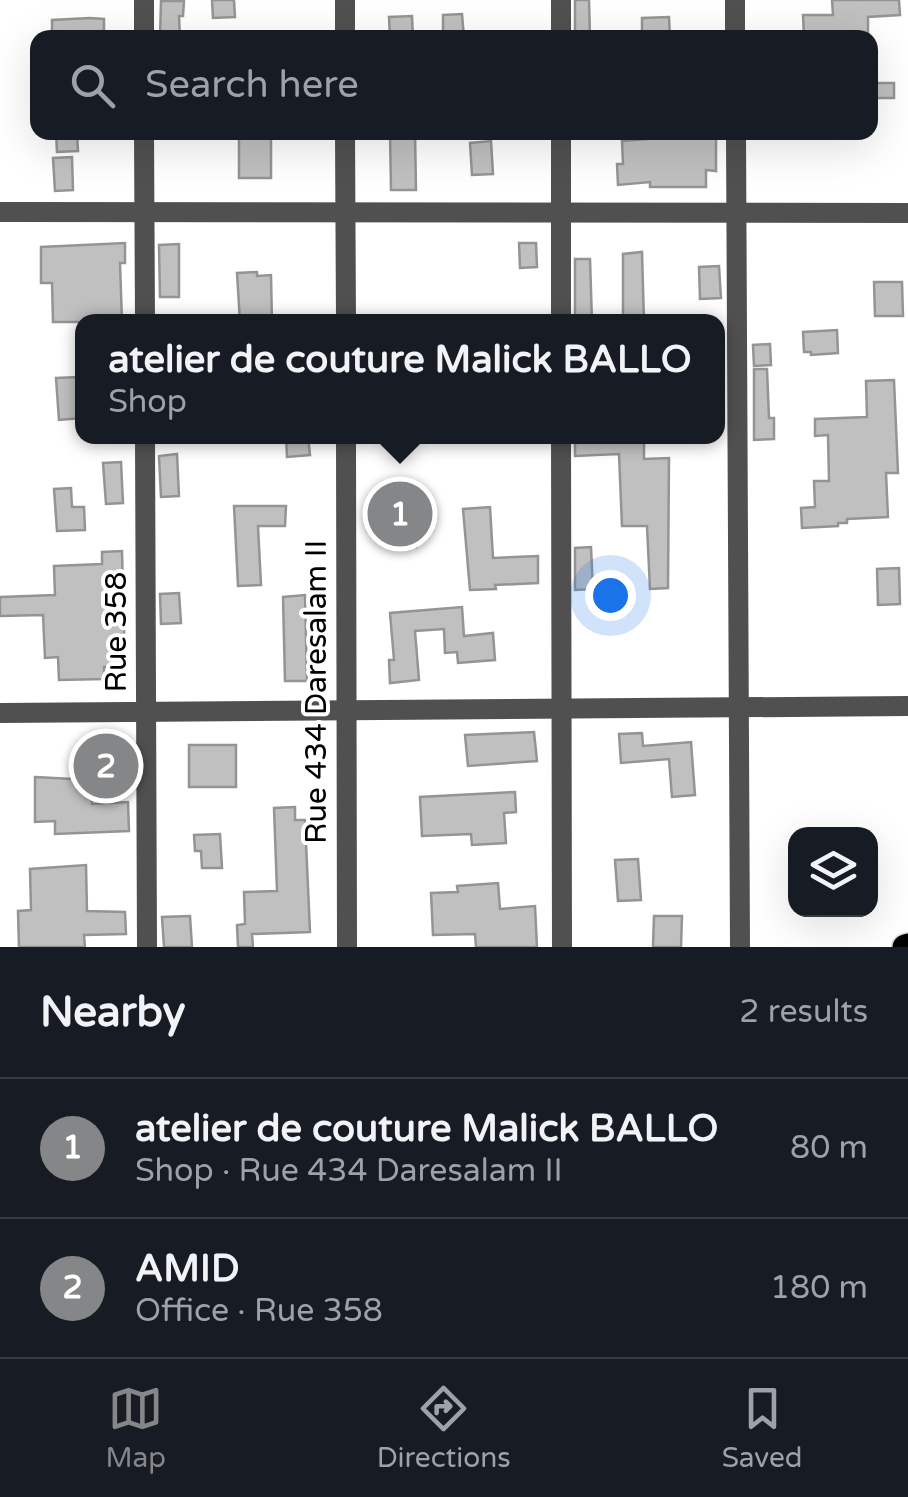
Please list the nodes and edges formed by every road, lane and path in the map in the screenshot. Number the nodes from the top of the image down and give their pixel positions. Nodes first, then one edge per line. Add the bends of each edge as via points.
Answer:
1 (144, 0) edge
2 (345, 0) edge
3 (561, 0) edge
4 (735, 0) edge
5 (144, 30) edge
6 (345, 30) edge
7 (561, 30) edge
8 (736, 30) edge
9 (144, 140) edge
10 (345, 140) edge
11 (561, 140) edge
12 (736, 140) edge
13 (0, 212) edge
14 (144, 212) junction
15 (345, 212) junction
16 (561, 213) junction
17 (736, 213) junction
18 (908, 214) edge
19 (145, 314) edge
20 (346, 314) edge
21 (561, 314) edge
22 (145, 444) edge
23 (346, 444) edge
24 (561, 444) edge
25 (908, 706) edge
26 (739, 707) junction
27 (562, 708) junction
28 (346, 710) junction
29 (0, 712) edge
30 (146, 712) junction
31 (147, 947) edge
32 (347, 947) edge
33 (562, 947) edge
34 (740, 947) edge

1 - 5 street
2 - 6 street
3 - 7 street
4 - 8 street
9 - 14 street
10 - 15 street
11 - 16 street
12 - 17 street
13 - 14 street
14 - 15 street
14 - 19 street
15 - 16 street
15 - 20 street
16 - 17 street
16 - 21 street
17 - 18 street
17 - 26 street
22 - 30 street, Rue 358
23 - 28 street, Rue 434 Daresalam II
24 - 27 street
25 - 26 street
26 - 27 street
26 - 34 street
27 - 28 street
27 - 33 street
28 - 30 street
28 - 32 street, Rue 434 Daresalam II
29 - 30 street
30 - 31 street, Rue 358

